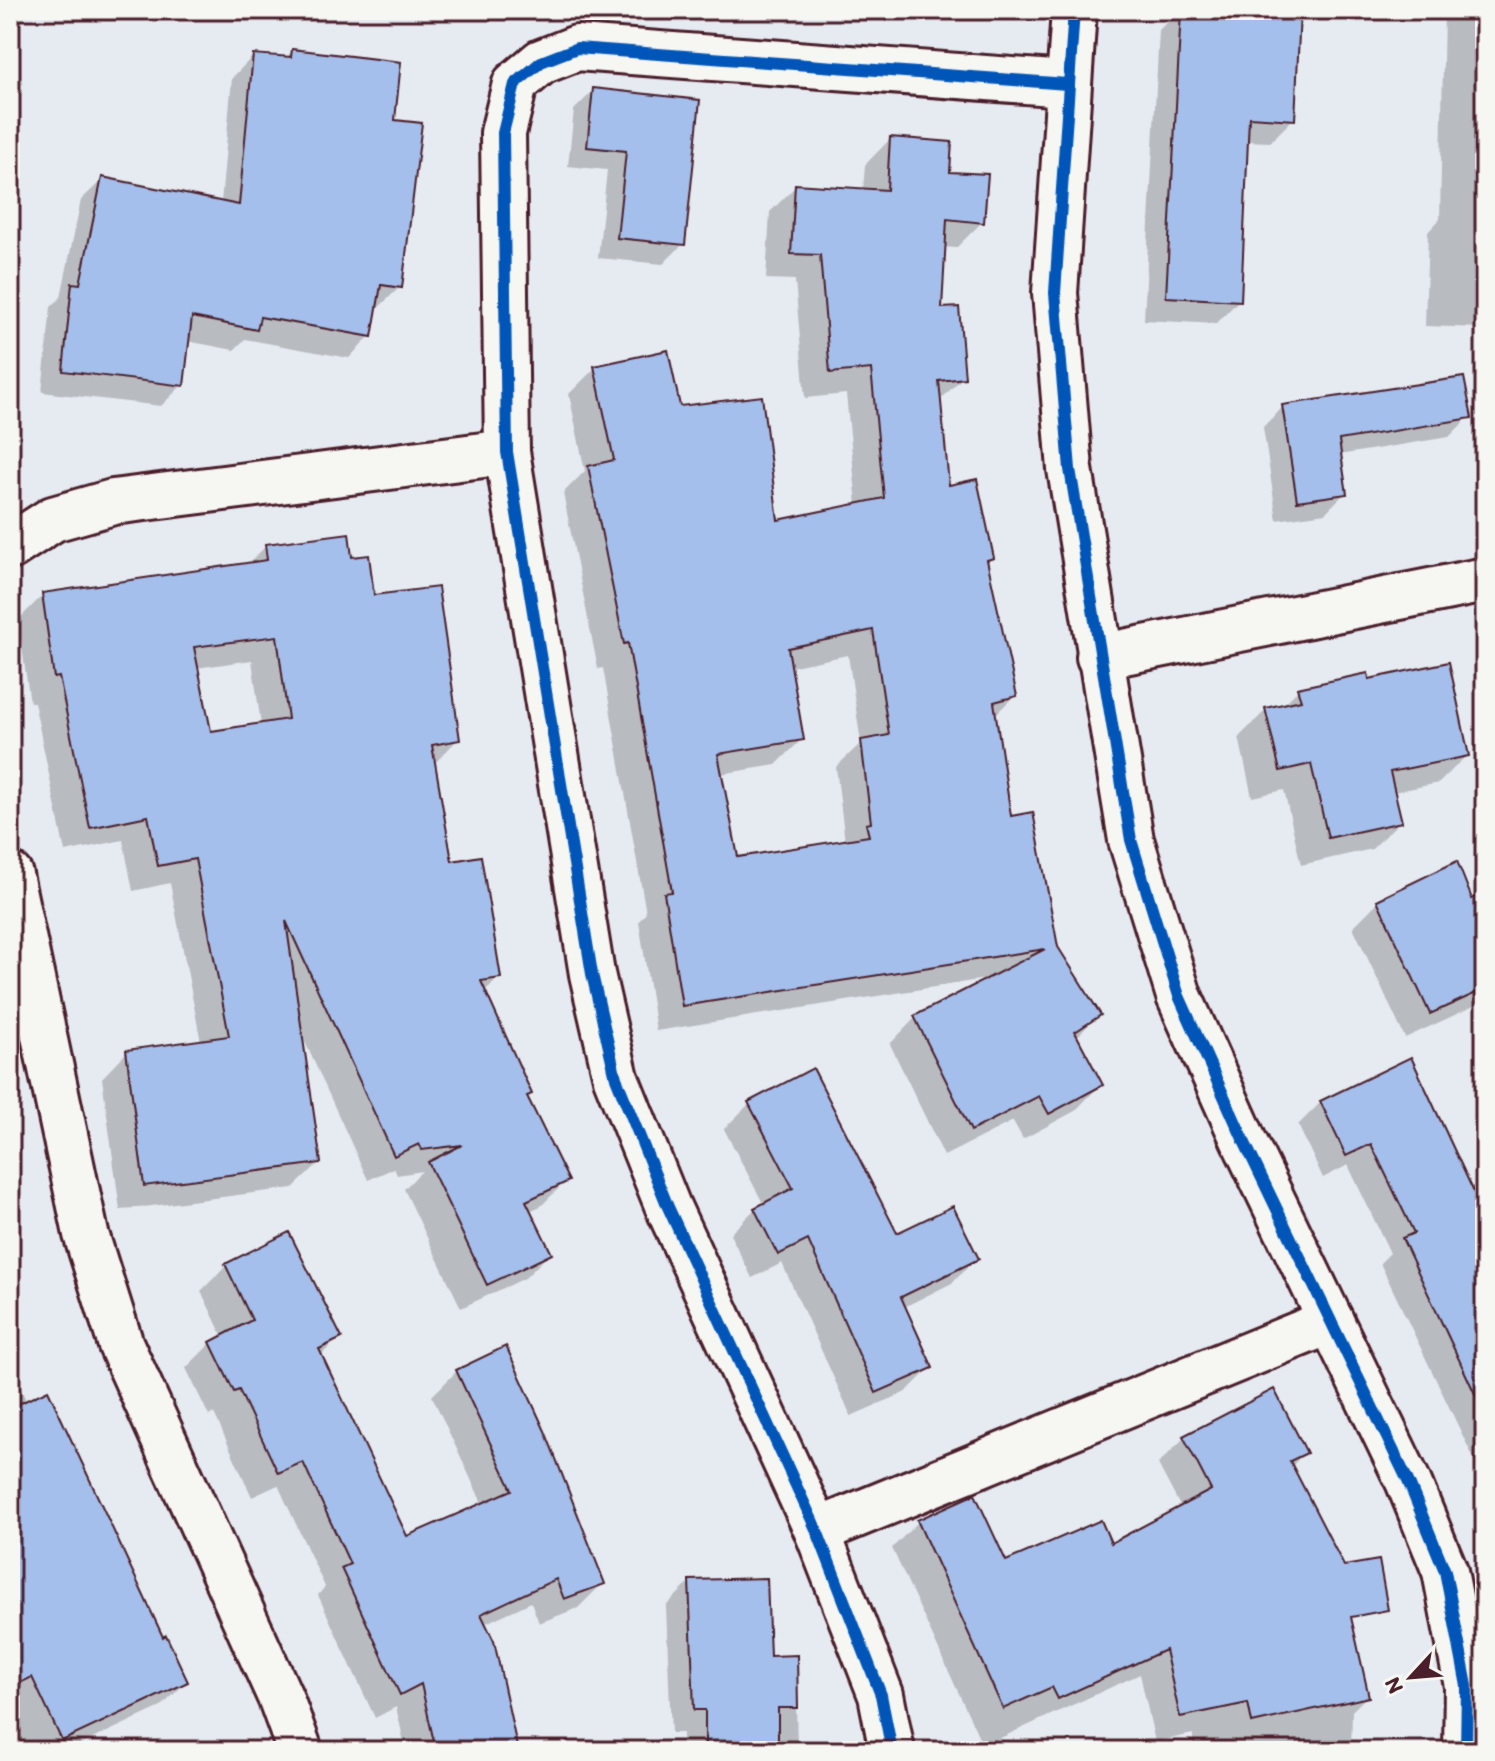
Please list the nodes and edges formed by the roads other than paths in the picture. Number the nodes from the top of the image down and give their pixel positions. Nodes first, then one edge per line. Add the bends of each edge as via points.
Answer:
1 (1074, 10) edge
2 (1067, 84) junction
3 (507, 452) junction
4 (10, 547) edge
5 (1485, 580) edge
6 (1099, 657) junction
7 (10, 875) edge
8 (1331, 1321) junction
9 (817, 1531) junction
10 (300, 1751) edge
11 (892, 1751) edge
12 (1466, 1751) edge

1 - 2 street
2 - 3 street via 577,48 541,62 515,84 503,133
2 - 6 street via 1055,293 1070,469
3 - 4 street via 113,502 53,519
3 - 9 street via 592,974 616,1078 668,1207
5 - 6 street
6 - 8 street via 1131,840 1179,996
7 - 10 street via 86,1234 121,1345
8 - 9 street
8 - 12 street via 1445,1571 1467,1686
9 - 11 street via 881,1695

